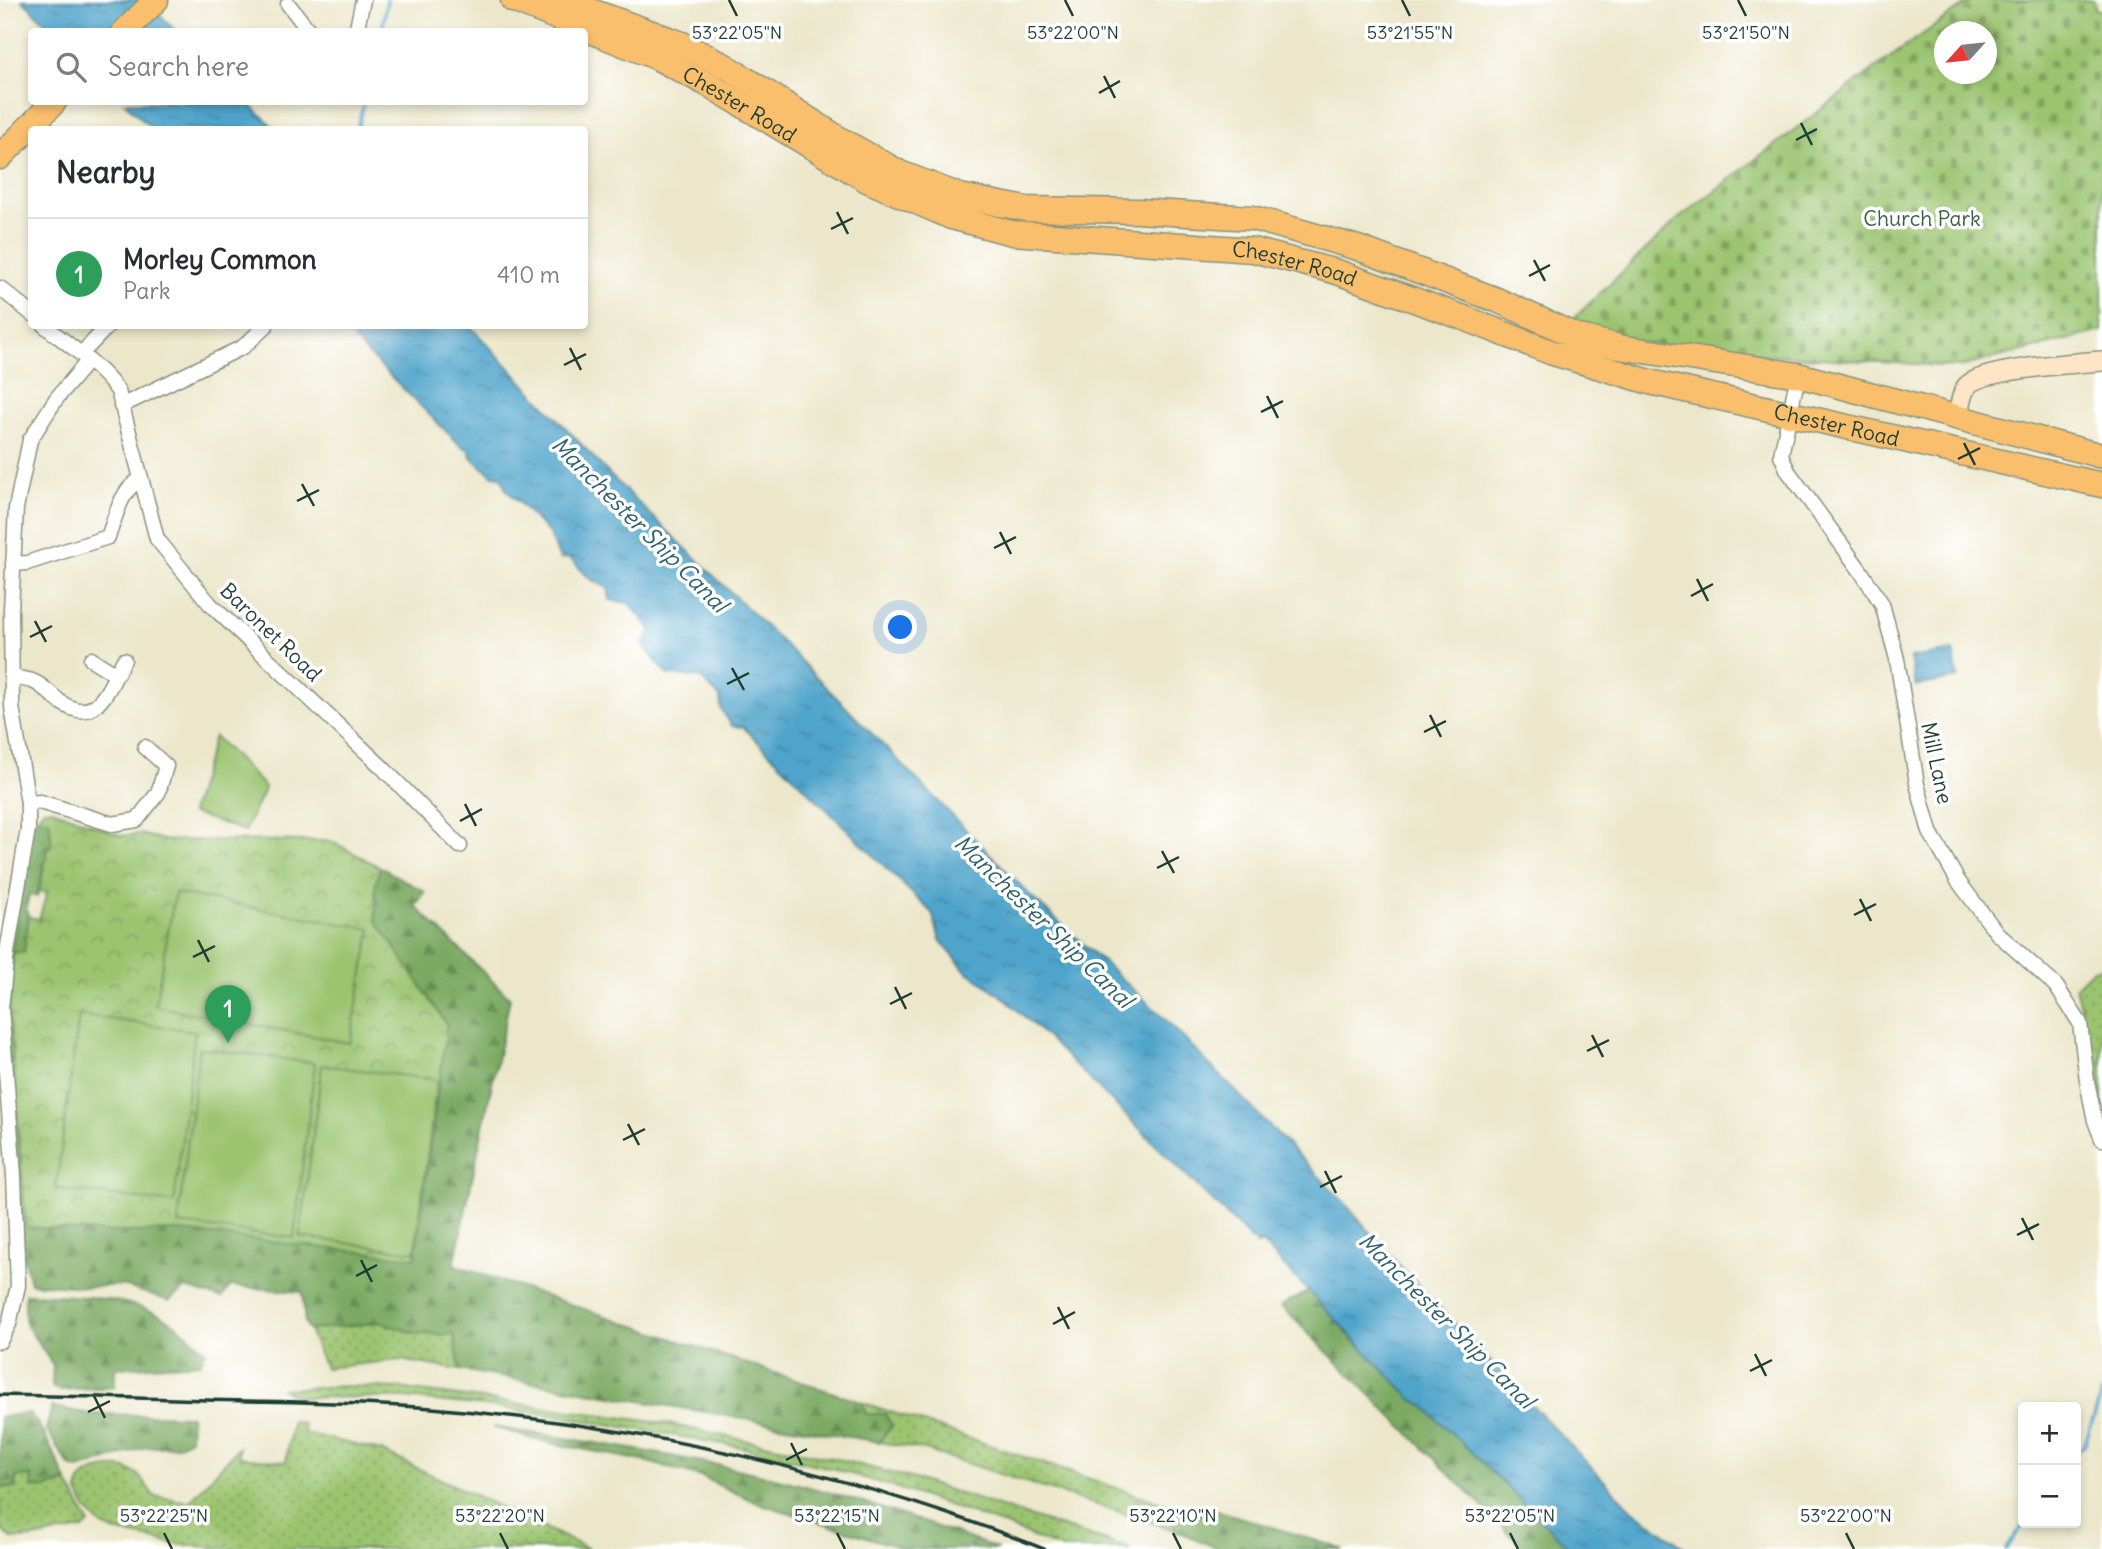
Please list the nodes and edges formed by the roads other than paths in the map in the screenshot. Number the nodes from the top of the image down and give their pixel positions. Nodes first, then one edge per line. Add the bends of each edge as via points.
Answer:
1 (156, 0) edge
2 (363, 0) edge
3 (513, 0) edge
4 (561, 0) edge
5 (288, 4) dead end
6 (128, 28) edge
7 (307, 28) edge
8 (357, 28) edge
9 (583, 28) edge
10 (588, 30) edge
11 (28, 130) edge
12 (0, 157) edge
13 (0, 288) edge
14 (28, 311) edge
15 (49, 329) edge
16 (106, 329) edge
17 (263, 329) edge
18 (85, 357) junction
19 (2102, 361) edge
20 (1798, 376) junction
21 (121, 406) junction
22 (1788, 414) junction
23 (1957, 417) junction
24 (2102, 456) edge
25 (139, 480) junction
26 (2102, 485) edge
27 (13, 564) junction
28 (91, 659) dead end
29 (124, 660) dead end
30 (115, 674) junction
31 (11, 676) junction
32 (145, 747) dead end
33 (29, 803) junction
34 (460, 846) dead end
35 (2102, 1139) edge
36 (0, 1341) edge

1 - 6 highway
2 - 8 street
3 - 9 highway, Chester Road
4 - 20 highway, Chester Road via 682,44 900,173 960,196 1027,209 1253,218 1358,248 1497,300 1576,336
5 - 7 street
10 - 22 highway, Chester Road via 656,57 867,180 951,218 1012,233 1253,250 1337,272 1563,356
11 - 12 highway
13 - 14 street
15 - 18 street, Baronet Road
16 - 18 street
17 - 21 street via 243,348
18 - 21 street, Baronet Road via 118,391
18 - 27 street via 30,440 16,508
19 - 23 street via 1976,378 1965,387
20 - 22 street, Mill Lane
20 - 23 highway, Chester Road
21 - 25 street, Baronet Road
22 - 26 highway, Chester Road
22 - 35 street, Mill Lane via 1781,455 1788,471 1882,604 1930,832 1958,881 1997,933 2056,986 2080,1023 2087,1081
23 - 24 highway, Chester Road
25 - 27 street via 128,486 108,537
25 - 34 street, Baronet Road via 157,539 210,604
27 - 31 street
28 - 30 street
29 - 30 street
30 - 31 street via 94,708 82,712 33,682
31 - 33 street via 12,708
32 - 33 street via 166,766 159,793 136,820 112,824 40,802
33 - 36 street via 1,1008 18,1286

